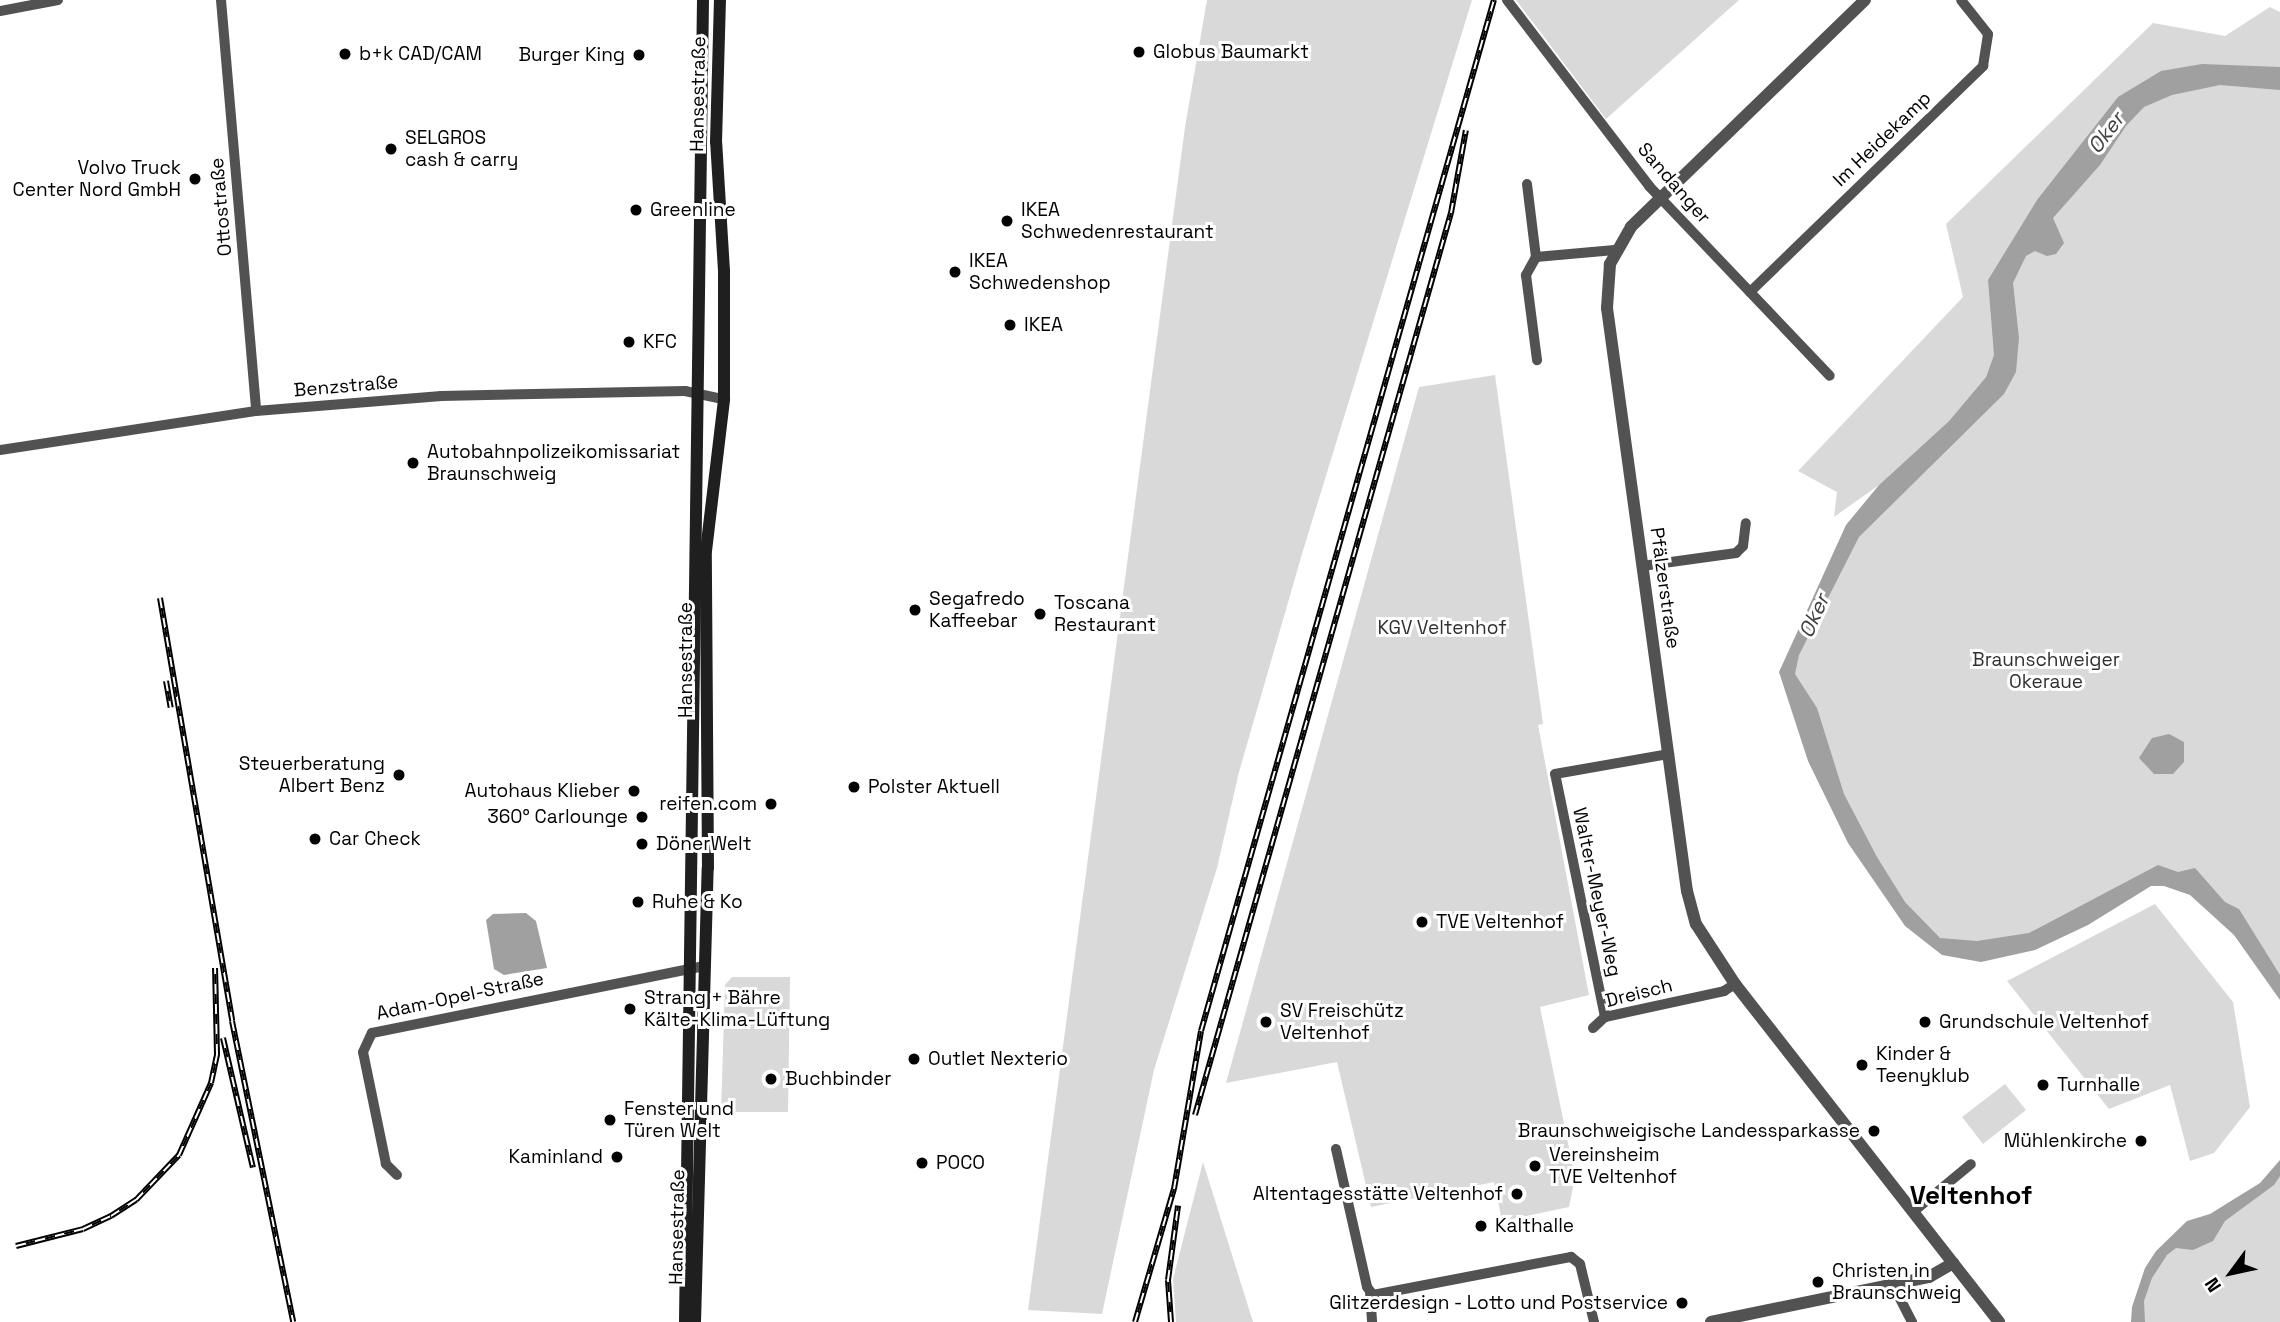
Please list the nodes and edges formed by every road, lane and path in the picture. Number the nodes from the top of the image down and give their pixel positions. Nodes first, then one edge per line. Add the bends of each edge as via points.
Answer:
1 (58, 0) edge
2 (221, 0) edge
3 (703, 0) edge
4 (720, 0) edge
5 (1507, 0) edge
6 (1865, 0) edge
7 (1961, 0) edge
8 (0, 11) edge
9 (1527, 184) dead end
10 (1660, 197) junction
11 (1615, 250) junction
12 (1536, 257) junction
13 (1750, 292) junction
14 (1537, 360) dead end
15 (1830, 376) dead end
16 (697, 392) junction
17 (724, 399) junction
18 (256, 411) junction
19 (0, 450) edge
20 (1746, 523) dead end
21 (1642, 566) junction
22 (1669, 754) junction
23 (690, 966) junction
24 (704, 966) junction
25 (1735, 984) junction
26 (1605, 1017) junction
27 (1593, 1028) dead end
28 (1336, 1149) dead end
29 (1971, 1164) dead end
30 (397, 1175) dead end
31 (1913, 1212) junction
32 (1953, 1263) junction
33 (1892, 1284) junction
34 (1370, 1292) junction
35 (685, 1322) edge
36 (695, 1322) edge
37 (1372, 1322) edge
38 (1594, 1322) edge
39 (1711, 1322) edge
40 (1912, 1322) edge
41 (1999, 1322) edge

1 - 8 street
2 - 18 street, Ottostraße
3 - 16 main road, Hansestraße
4 - 17 main road, Hansestraße via 716,142 724,271
5 - 10 street, Sandanger
6 - 10 street, Pfälzerstraße
7 - 13 street, Im Heidekamp via 1988,34 1983,66
9 - 12 street
10 - 11 street, Pfälzerstraße
10 - 13 street, Sandanger
11 - 12 street
11 - 21 street, Pfälzerstraße via 1608,275 1607,308
12 - 14 street via 1525,275
13 - 15 street, Sandanger
16 - 17 street, Benzstraße
16 - 18 street, Benzstraße via 497,392
16 - 23 main road, Hansestraße
17 - 24 main road, Hansestraße via 706,551
18 - 19 street, Benzstraße
20 - 21 street via 1743,547 1735,553
21 - 22 street, Pfälzerstraße
22 - 25 street, Pfälzerstraße via 1690,908 1703,937
22 - 26 street, Walter-Meyer-Weg via 1555,774
23 - 24 street, Adam-Opel-Straße
23 - 30 street, Adam-Opel-Straße via 372,1033 363,1052 386,1164
23 - 35 main road, Hansestraße
24 - 36 main road, Hansestraße
25 - 26 street, Dreisch via 1724,991
25 - 31 street, Pfälzerstraße
26 - 27 street, Dreisch
28 - 34 street
29 - 31 street
31 - 32 street, Pfälzerstraße
32 - 33 street via 1929,1277
32 - 41 street, Pfälzerstraße
33 - 39 street
33 - 40 street
34 - 37 street
34 - 38 street via 1378,1296 1571,1257 1580,1264

